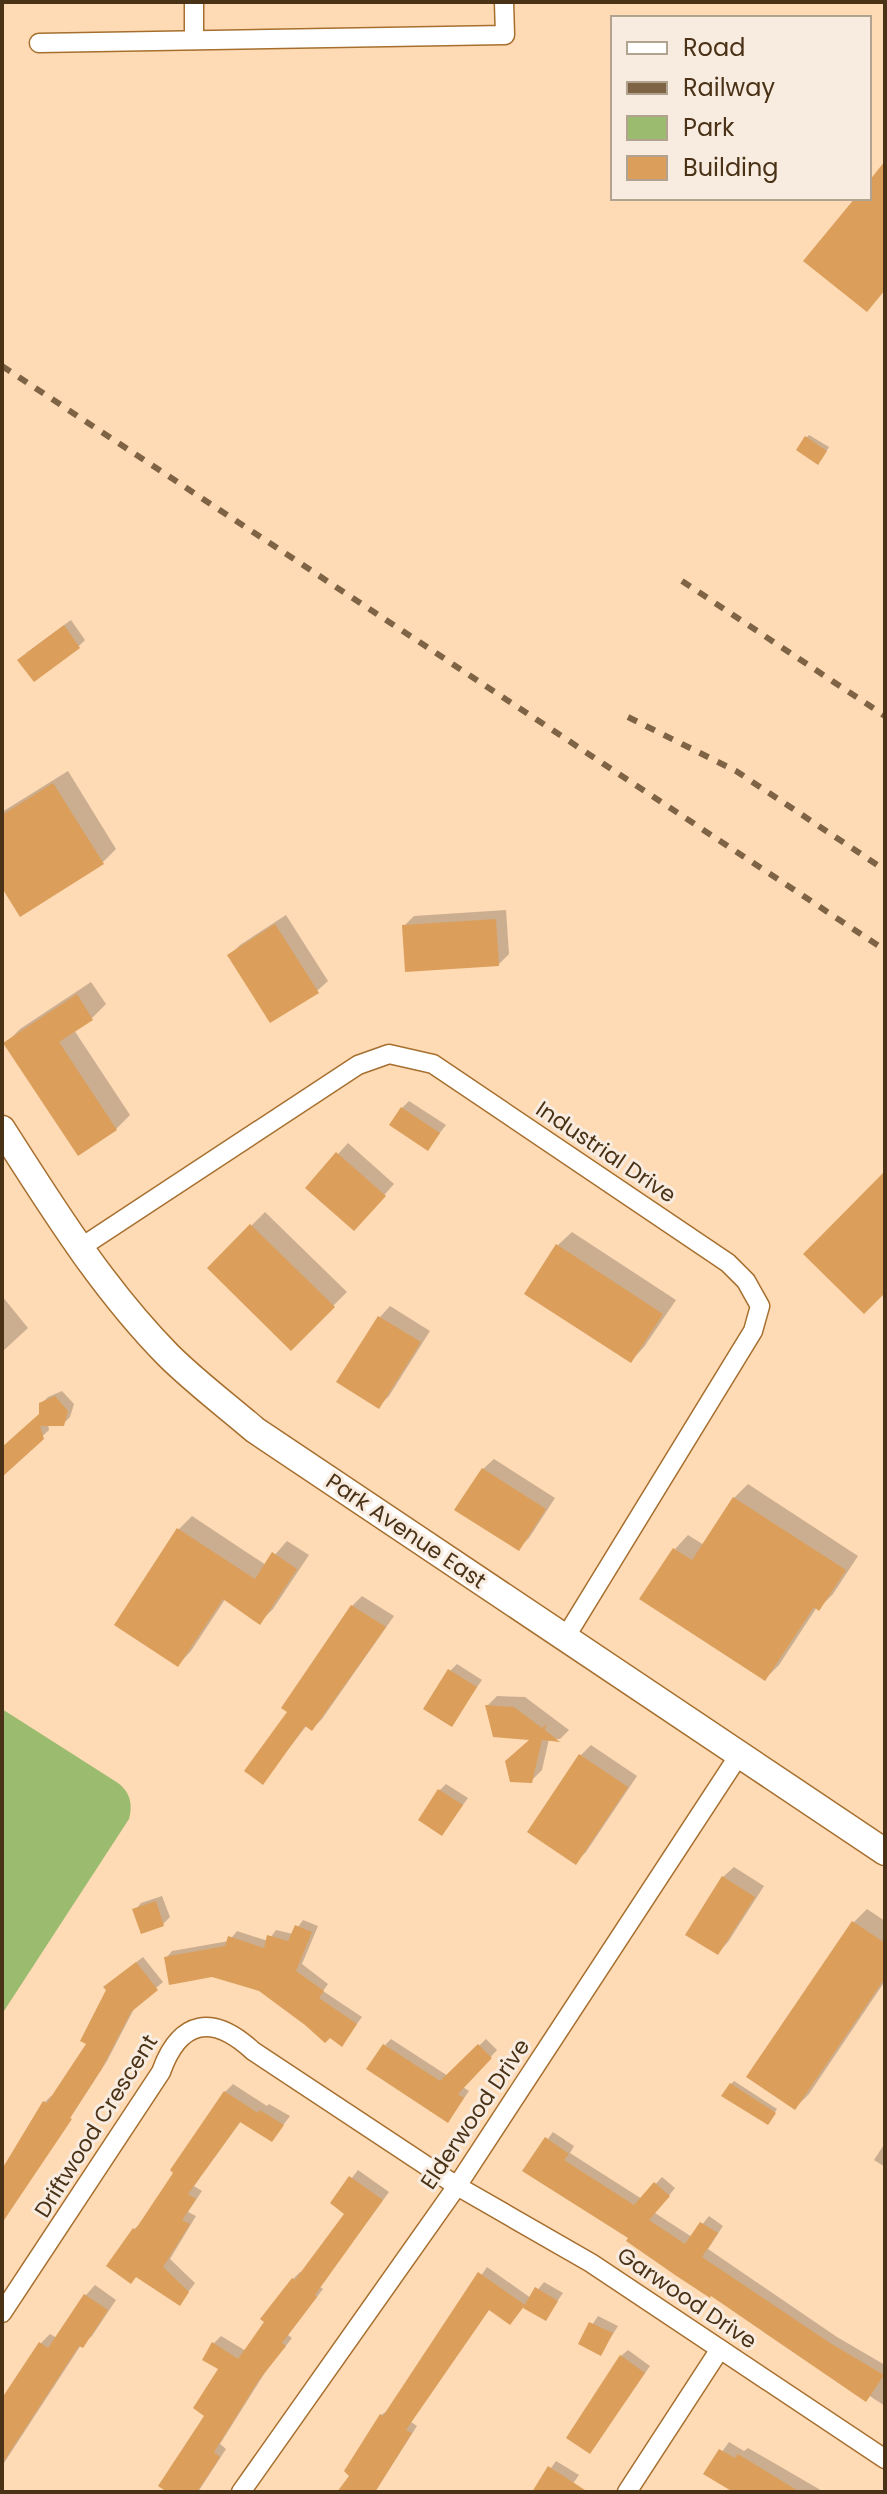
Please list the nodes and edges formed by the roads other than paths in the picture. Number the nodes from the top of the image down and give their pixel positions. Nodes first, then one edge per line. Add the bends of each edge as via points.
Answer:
1 (194, 2) edge
2 (504, 2) edge
3 (194, 40) junction
4 (39, 43) dead end
5 (2, 1129) edge
6 (80, 1248) junction
7 (565, 1638) junction
8 (739, 1755) junction
9 (885, 1852) edge
10 (457, 2186) junction
11 (2, 2313) edge
12 (720, 2349) junction
13 (885, 2459) edge
14 (241, 2492) edge
15 (627, 2492) edge

1 - 3 street
2 - 3 street via 505,35
3 - 4 street
5 - 6 street, Park Avenue East
6 - 7 street, Park Avenue East via 168,1356 255,1430
6 - 7 street, Industrial Drive via 358,1065 389,1054 433,1064 728,1263 760,1306 753,1331
7 - 8 street, Park Avenue East
8 - 9 street, Park Avenue East
8 - 10 street, Elderwood Drive
10 - 11 street, Driftwood Crescent via 227,2030 194,2029 168,2053 161,2072
10 - 12 street, Garwood Drive via 591,2263
10 - 14 street, Elderwood Drive
12 - 13 street, Garwood Drive
12 - 15 street

